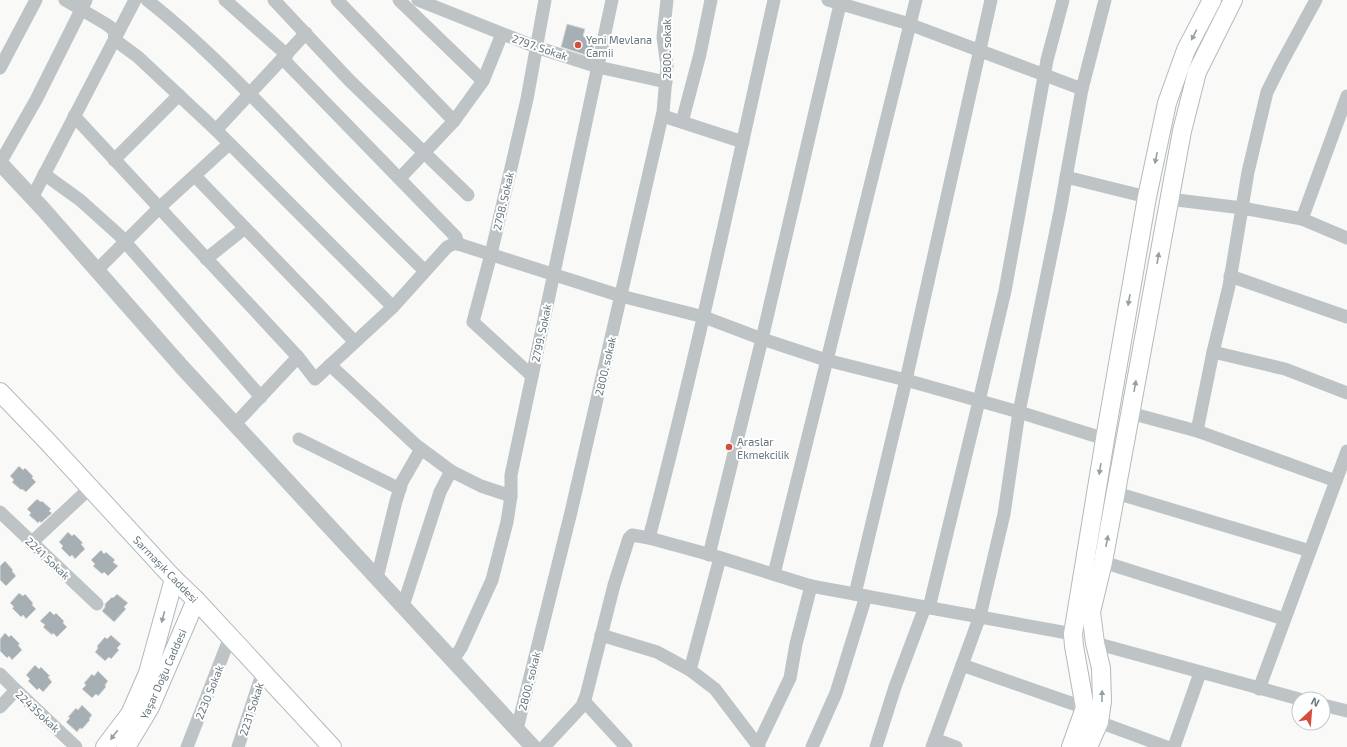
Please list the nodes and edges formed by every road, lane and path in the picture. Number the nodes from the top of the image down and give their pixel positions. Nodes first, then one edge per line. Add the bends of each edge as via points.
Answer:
1 (36, 0) edge
2 (65, 0) edge
3 (135, 0) edge
4 (147, 0) edge
5 (225, 0) edge
6 (274, 0) edge
7 (337, 0) edge
8 (545, 0) edge
9 (612, 0) edge
10 (668, 0) edge
11 (711, 0) edge
12 (774, 0) edge
13 (916, 0) edge
14 (991, 0) edge
15 (1063, 0) edge
16 (1105, 0) edge
17 (1212, 0) edge
18 (1233, 0) edge
19 (1316, 0) edge
20 (836, 1) edge
21 (409, 2) edge
22 (84, 5) edge
23 (910, 24) junction
24 (306, 33) junction
25 (502, 34) junction
26 (115, 40) junction
27 (536, 47) junction
28 (980, 50) junction
29 (285, 57) junction
30 (598, 67) junction
31 (0, 68) edge
32 (1044, 75) junction
33 (483, 81) junction
34 (666, 82) junction
35 (1082, 89) junction
36 (250, 94) junction
37 (179, 95) junction
38 (1347, 96) edge
39 (74, 116) junction
40 (663, 116) junction
41 (454, 121) junction
42 (682, 122) junction
43 (216, 130) junction
44 (743, 142) junction
45 (230, 144) junction
46 (424, 152) junction
47 (114, 160) junction
48 (0, 163) edge
49 (44, 174) junction
50 (195, 176) junction
51 (1066, 177) junction
52 (400, 178) junction
53 (468, 195) dead end
54 (1148, 197) junction
55 (32, 198) junction
56 (1169, 199) junction
57 (159, 208) junction
58 (1242, 208) junction
59 (1302, 219) junction
60 (245, 228) junction
61 (1347, 238) edge
62 (125, 242) junction
63 (458, 244) junction
64 (490, 254) junction
65 (206, 259) junction
66 (97, 270) junction
67 (425, 271) junction
68 (553, 274) junction
69 (1230, 276) junction
70 (622, 296) junction
71 (393, 307) junction
72 (704, 317) junction
73 (1347, 317) edge
74 (762, 339) junction
75 (355, 342) junction
76 (1213, 352) junction
77 (298, 357) junction
78 (826, 360) junction
79 (330, 365) junction
80 (532, 376) junction
81 (906, 380) junction
82 (0, 392) edge
83 (1347, 393) edge
84 (260, 397) junction
85 (979, 401) junction
86 (1019, 412) junction
87 (1130, 413) junction
88 (235, 424) junction
89 (1197, 431) junction
90 (299, 439) dead end
91 (1105, 439) junction
92 (421, 448) junction
93 (1347, 451) edge
94 (451, 471) junction
95 (1336, 481) junction
96 (90, 488) junction
97 (400, 489) junction
98 (1116, 493) junction
99 (511, 496) junction
100 (0, 512) edge
101 (650, 538) junction
102 (32, 543) junction
103 (1310, 551) junction
104 (714, 556) junction
105 (1103, 562) junction
106 (774, 574) junction
107 (377, 578) junction
108 (174, 579) junction
109 (811, 586) junction
110 (860, 595) junction
111 (196, 600) junction
112 (97, 604) dead end
113 (402, 606) junction
114 (927, 608) junction
115 (980, 616) junction
116 (1284, 619) junction
117 (1073, 634) junction
118 (601, 635) junction
119 (230, 637) junction
120 (1095, 643) junction
121 (453, 660) junction
122 (962, 665) junction
123 (690, 670) junction
124 (263, 671) junction
125 (1200, 673) junction
126 (0, 674) edge
127 (1259, 689) junction
128 (16, 690) junction
129 (1291, 697) edge
130 (584, 701) junction
131 (0, 707) edge
132 (1331, 707) edge
133 (1085, 708) junction
134 (1347, 712) edge
135 (1098, 722) junction
136 (517, 729) junction
137 (934, 743) edge
138 (758, 746) edge
139 (76, 747) edge
140 (105, 747) edge
141 (126, 747) edge
142 (187, 747) edge
143 (238, 747) edge
144 (332, 747) edge
145 (533, 747) edge
146 (544, 747) edge
147 (626, 747) edge
148 (812, 747) edge
149 (876, 747) edge
150 (956, 747) edge
151 (1071, 747) edge
152 (1088, 747) edge
153 (1167, 747) edge
154 (1174, 747) edge

1 - 31 street
2 - 22 street
3 - 26 street
4 - 36 street via 171,19
5 - 29 street
6 - 24 street
7 - 41 street
8 - 27 street, 2798. Sokak
9 - 30 street, 2799. Sokak
10 - 34 street, 2800. sokak via 664,37
11 - 42 street
12 - 44 street
13 - 23 street
14 - 28 street
15 - 32 street
16 - 35 street
17 -> 54 main road via 1186,50 1167,103
18 - 56 main road via 1197,72
19 - 58 street via 1267,92
20 - 23 street
20 - 74 street
21 - 25 street, 2797. Sokak
21 - 33 street
22 - 26 street via 114,30
22 - 48 street via 36,100
23 - 28 street
23 - 78 street
24 - 29 street
24 - 46 street via 349,80
25 - 27 street, 2797. Sokak
25 - 33 street
26 - 37 street
26 - 39 street
27 - 30 street, 2797. Sokak
27 - 64 street, 2798. Sokak via 527,99
28 - 32 street
28 - 81 street
29 - 36 street
29 - 52 street
30 - 34 street, 2797. Sokak
30 - 68 street, 2799. Sokak
32 - 35 street
32 - 85 street via 1005,291
33 - 41 street
34 - 40 street, 2800. sokak
35 - 51 street
36 - 43 street
36 - 67 street
37 - 43 street
37 - 47 street
38 - 59 street
39 - 47 street
39 - 49 street
40 - 42 street
40 - 70 street, 2800. sokak
41 - 46 street
42 - 44 street
43 - 45 street
44 - 72 street
45 - 50 street
45 - 71 street
46 - 52 street
46 - 53 street
47 - 57 street
48 - 55 street
49 - 55 street
49 - 62 street via 80,200
50 - 57 street
50 - 60 street
51 - 54 street
51 - 86 street
52 - 63 street via 456,237
54 -> 91 main road
55 - 66 street
56 - 58 street
87 -> 56 main road
57 - 62 street
57 - 65 street
58 - 59 street
58 - 69 street
59 - 61 street
60 - 65 street
60 - 75 street
62 - 66 street
62 - 84 street
63 - 64 street
63 - 67 street via 447,247
64 - 68 street
64 - 80 street, 2798. Sokak via 473,322
65 - 77 street
66 - 88 street
67 - 71 street
68 - 70 street
68 - 80 street, 2799. Sokak
69 - 73 street
69 - 76 street
70 - 72 street
70 - 136 street, 2800. sokak
71 - 75 street
72 - 74 street
72 - 101 street
74 - 78 street
74 - 104 street
75 - 79 street
76 - 83 street via 1285,369
76 - 89 street
77 - 79 street via 315,379
77 - 84 street
78 - 81 street
78 - 106 street
79 - 92 street
80 - 99 street, 2799. Sokak via 511,475
81 - 85 street
81 - 110 street
82 - 96 main road, Sarmaşık Caddesi
84 - 88 street
85 - 86 street
85 - 114 street
86 - 91 street
86 - 115 street via 1004,514
87 - 89 street
87 - 98 main road
88 - 107 street
89 - 95 street
90 - 97 street
91 -> 117 main road
92 - 94 street
92 - 97 street
93 - 95 street
94 - 99 street via 481,486
94 - 113 street via 440,492
95 - 103 street
96 - 102 street
96 - 108 main road, Sarmaşık Caddesi
97 - 107 street
98 - 103 street
105 -> 98 main road
99 - 121 street, 2799. Sokak via 492,580
100 - 102 street, 2241 Sokak
101 - 104 street
101 - 118 street via 632,535 629,538
102 - 112 street, 2241 Sokak
103 - 116 street
104 - 106 street
104 - 123 street
105 - 116 street
105 - 120 main road via 1091,612
106 - 109 street
107 - 113 street
108 - 111 main road, Sarmaşık Caddesi
108 -> 140 main road, Yaşar Doğu Caddesi via 148,673 130,714
109 - 110 street
109 - 138 street via 790,678
110 - 114 street
110 - 148 street via 836,693
111 - 119 main road, Sarmaşık Caddesi
111 - 141 main road, Yaşar Doğu Caddesi via 150,707
113 - 121 street
114 - 115 street
114 - 149 street via 895,687
115 - 117 street
115 - 122 street
116 - 127 street
117 - 133 main road
118 - 123 street via 657,652
118 - 130 street
119 - 124 main road, Sarmaşık Caddesi
119 - 142 street, 2230 Sokak
120 - 125 street
135 -> 120 main road via 1102,701 1101,668
121 - 136 street
122 - 133 street
122 - 137 street
123 - 138 street via 715,689
124 - 143 street, 2231 Sokak
124 - 144 main road, Sarmaşık Caddesi
125 - 127 street
125 - 154 street
126 - 128 street, 2243Sokak
127 - 129 street
128 - 131 street
128 - 139 street, 2243Sokak
130 - 146 street
130 - 147 street
132 - 134 street
133 - 151 main road
135 - 152 main road
135 - 153 street
136 - 145 street
137 - 150 street

